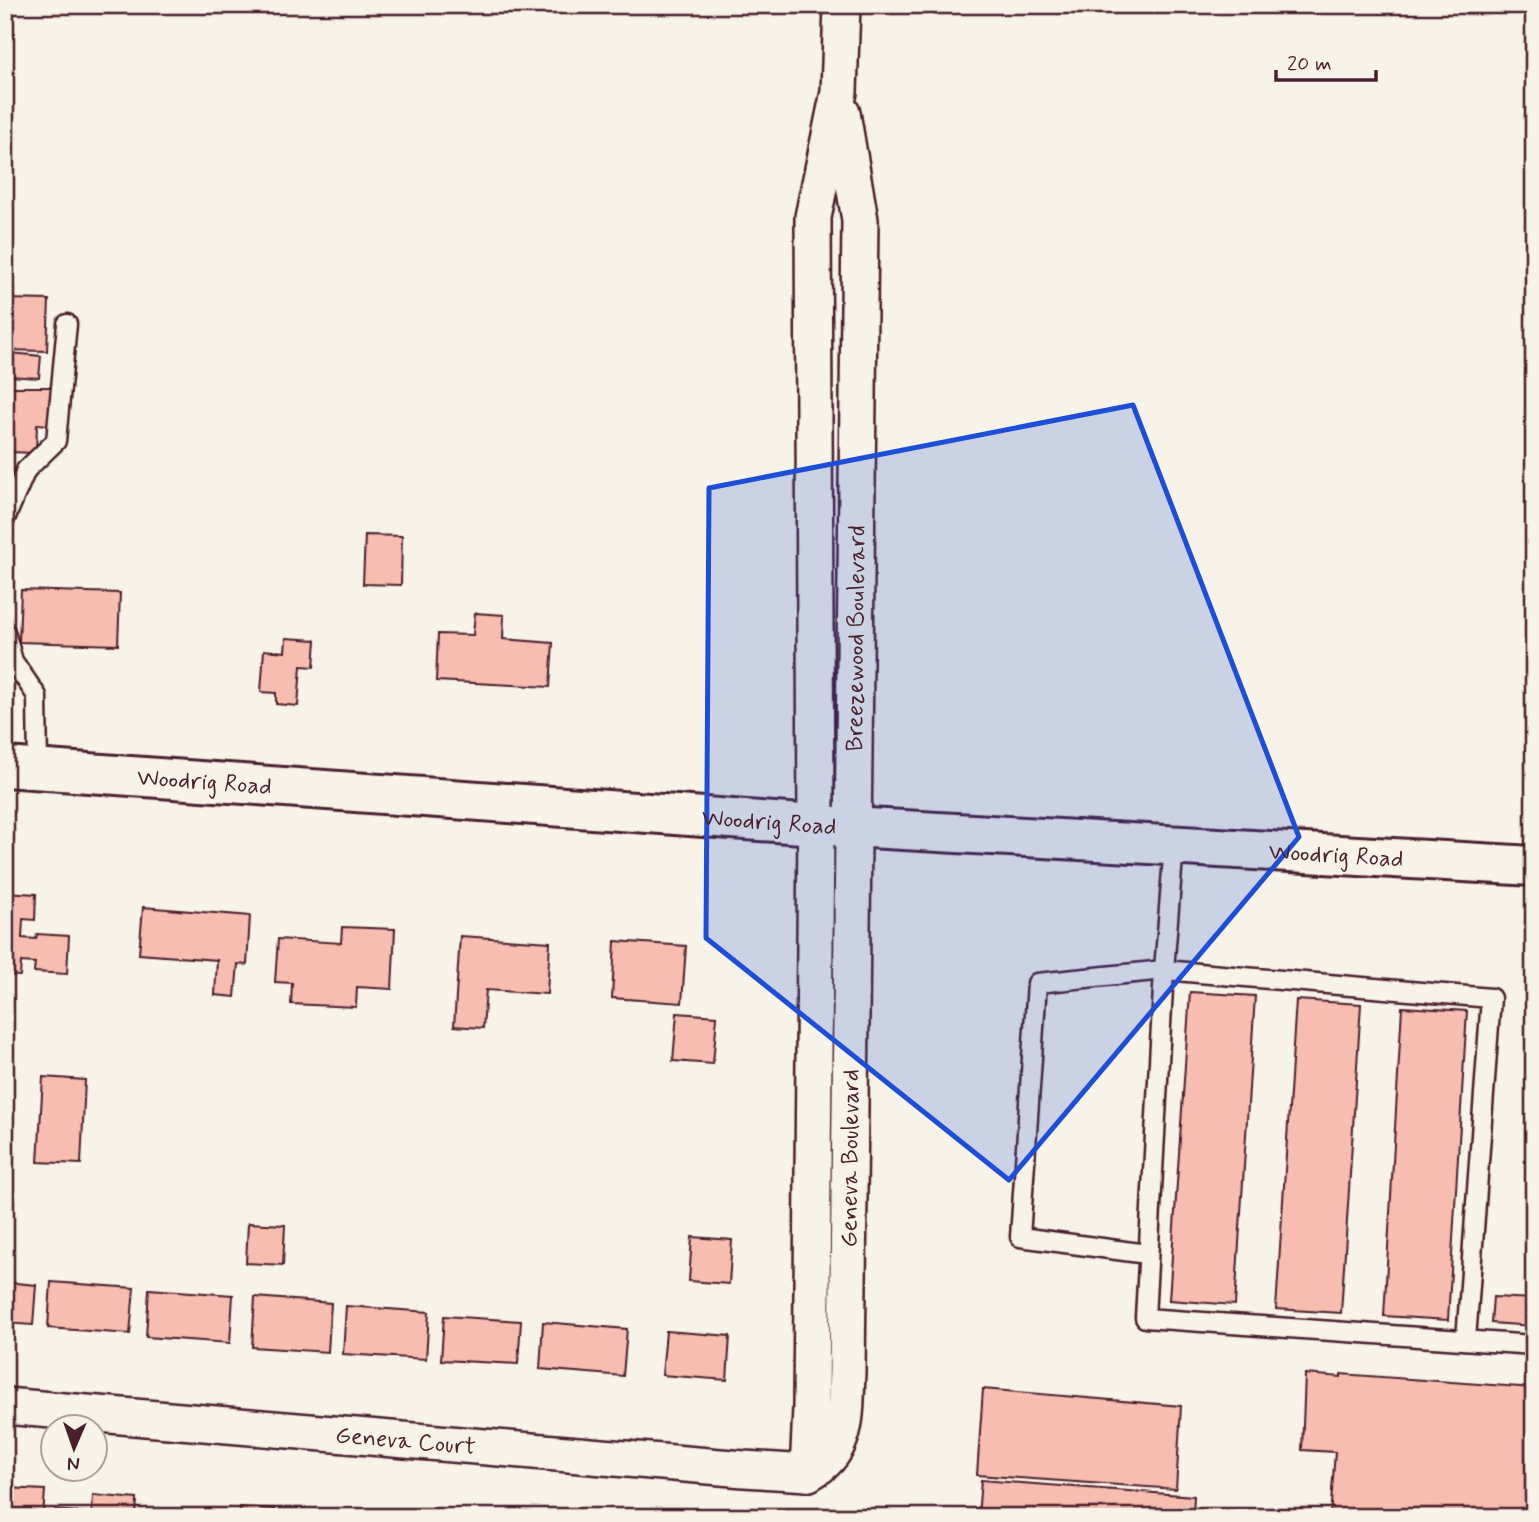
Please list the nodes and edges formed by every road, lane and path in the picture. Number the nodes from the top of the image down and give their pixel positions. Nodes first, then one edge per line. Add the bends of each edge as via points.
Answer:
1 (842, 5) edge
2 (839, 92) junction
3 (67, 324) dead end
4 (814, 449) junction
5 (858, 449) junction
6 (5, 519) edge
7 (5, 632) edge
8 (21, 769) edge
9 (816, 825) junction
10 (855, 828) junction
11 (1174, 845) junction
12 (1534, 866) edge
13 (1164, 970) junction
14 (1147, 1254) junction
15 (1466, 1340) junction
16 (1534, 1345) edge
17 (5, 1406) edge
18 (808, 1473) junction

1 - 2 street, Breezewood Boulevard
2 - 4 street, Breezewood Boulevard via 813,217
2 - 5 street, Breezewood Boulevard via 860,220
3 - 6 lane via 56,440 26,470
4 - 5 street
4 - 9 street, Breezewood Boulevard
5 - 10 street, Breezewood Boulevard
7 - 8 lane via 13,661 37,696
8 - 9 street, Woodrig Road
9 - 10 street, Woodrig Road
9 - 18 street, Breezewood Boulevard
10 - 11 street, Woodrig Road
10 - 18 street, Geneva Boulevard via 845,1416 840,1441 829,1457
11 - 12 street, Woodrig Road
11 - 13 lane
13 - 14 lane
13 - 14 lane via 1037,983 1020,1237
13 - 15 lane via 1491,998
14 - 15 lane via 1145,1318
15 - 16 lane
17 - 18 street, Geneva Court

